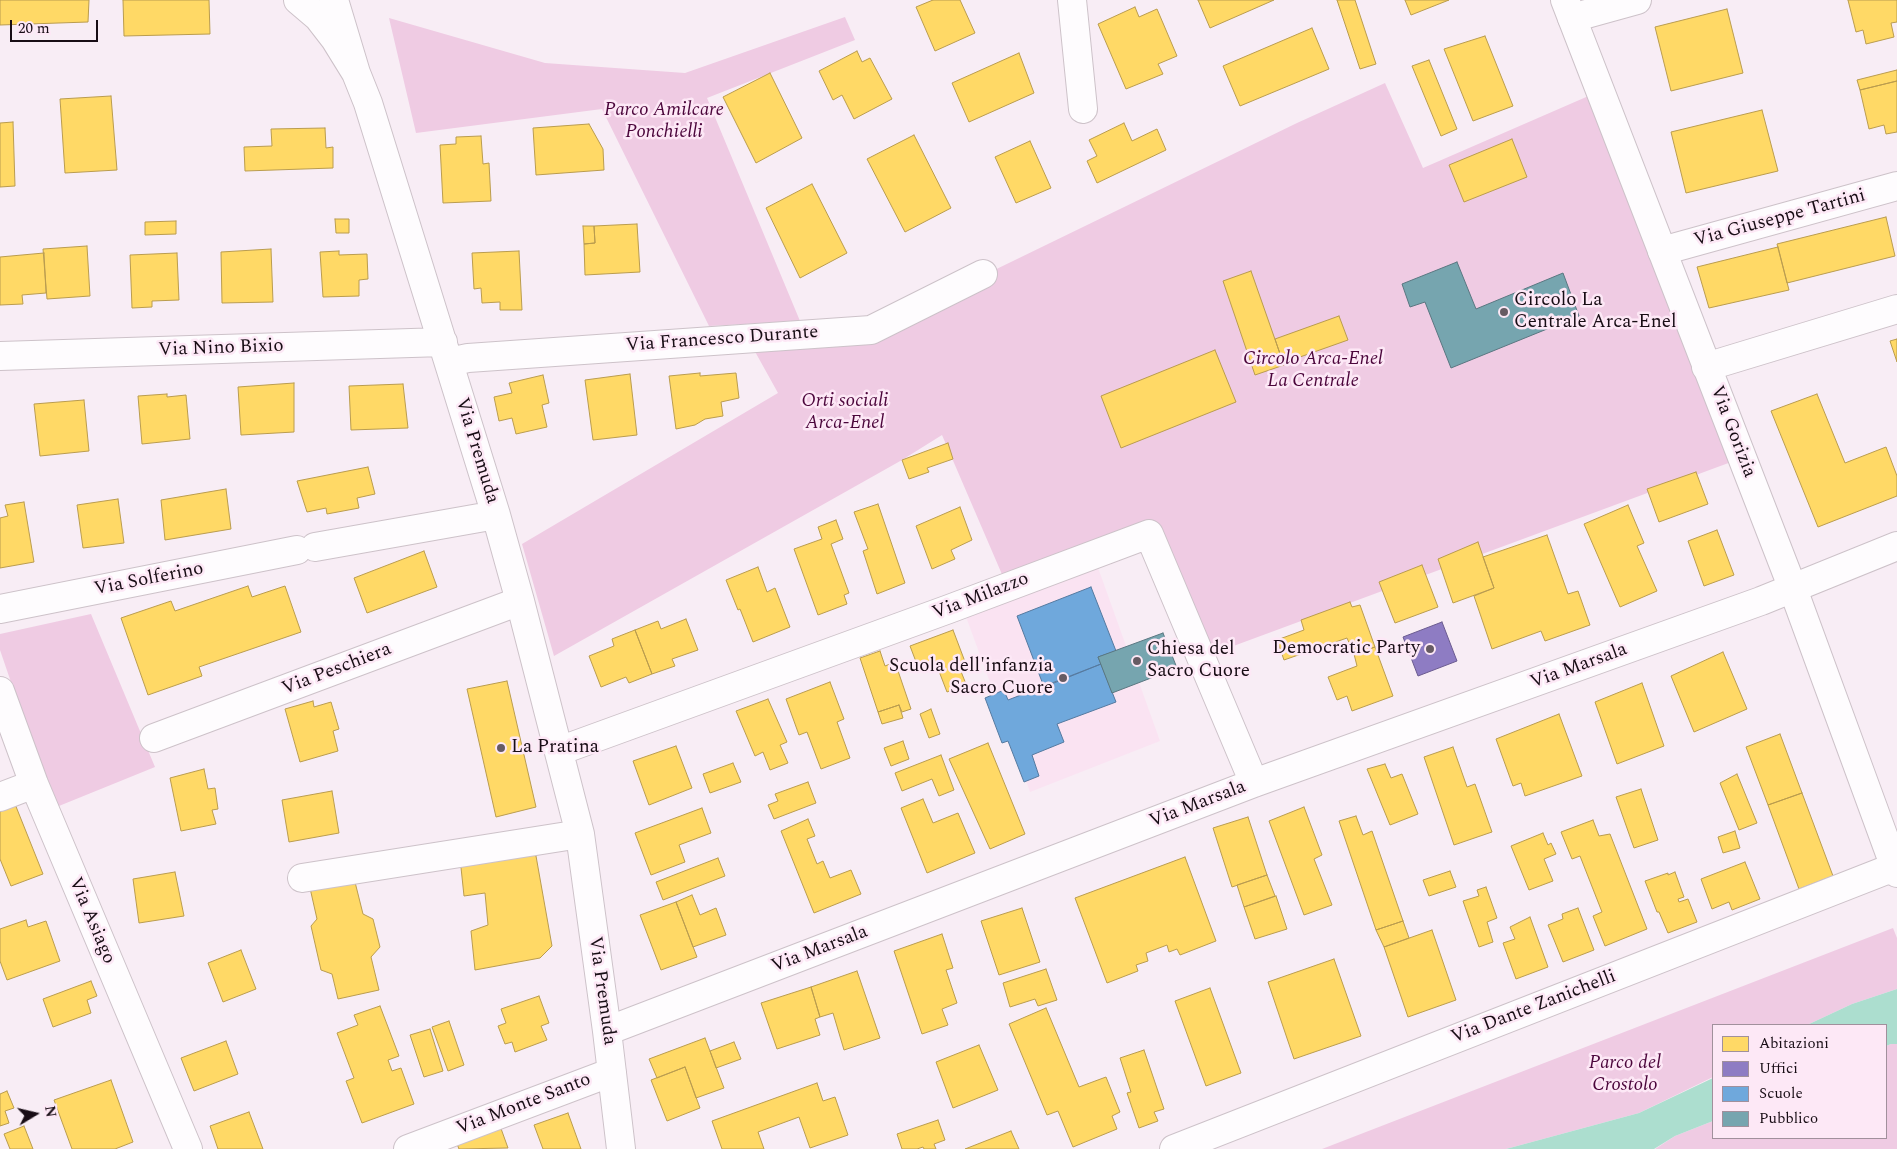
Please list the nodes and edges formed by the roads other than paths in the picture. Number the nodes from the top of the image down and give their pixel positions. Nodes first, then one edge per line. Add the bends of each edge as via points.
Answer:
1 (298, 0) edge
2 (334, 0) edge
3 (1072, 0) edge
4 (1637, 0) edge
5 (1568, 9) edge
6 (356, 73) junction
7 (1083, 109) dead end
8 (1897, 186) edge
9 (1662, 251) junction
10 (983, 274) dead end
11 (1897, 309) edge
12 (446, 352) junction
13 (0, 356) edge
14 (1706, 367) junction
15 (496, 515) junction
16 (1897, 546) edge
17 (1793, 589) junction
18 (520, 601) junction
19 (0, 609) edge
20 (0, 691) edge
21 (154, 738) dead end
22 (559, 751) junction
23 (1254, 783) junction
24 (34, 784) junction
25 (0, 798) edge
26 (580, 834) junction
27 (1896, 869) edge
28 (302, 878) dead end
29 (607, 1031) junction
30 (612, 1072) junction
31 (188, 1149) edge
32 (408, 1149) edge
33 (621, 1149) edge
34 (1174, 1149) edge

1 - 6 street, Via Premuda via 318,17
2 - 6 street, Via Premuda
3 - 7 street
4 - 5 street
5 - 9 street, Via Gorizia
6 - 12 street, Via Premuda
8 - 9 street, Via Giuseppe Tartini
9 - 14 street, Via Gorizia
10 - 12 street, Via Francesco Durante via 871,330 478,357
11 - 14 street
12 - 13 street, Via Nino Bixio
12 - 15 street, Via Premuda
14 - 17 street, Via Gorizia
15 - 18 street, Via Premuda
15 - 19 street, Via Solferino via 306,548
16 - 17 street, Via Marsala
17 - 23 street, Via Marsala
17 - 27 street, Via Gorizia
18 - 21 street, Via Peschiera
18 - 22 street, Via Premuda
20 - 24 street, Via Asiago
22 - 23 street, Via Milazzo via 1149,534
22 - 26 street, Via Premuda
23 - 29 street, Via Marsala
24 - 25 street
24 - 31 street, Via Asiago
26 - 28 street
26 - 29 street, Via Premuda
27 - 34 street, Via Dante Zanichelli
29 - 30 street, Via Premuda
30 - 32 street, Via Monte Santo
30 - 33 street, Via Premuda

